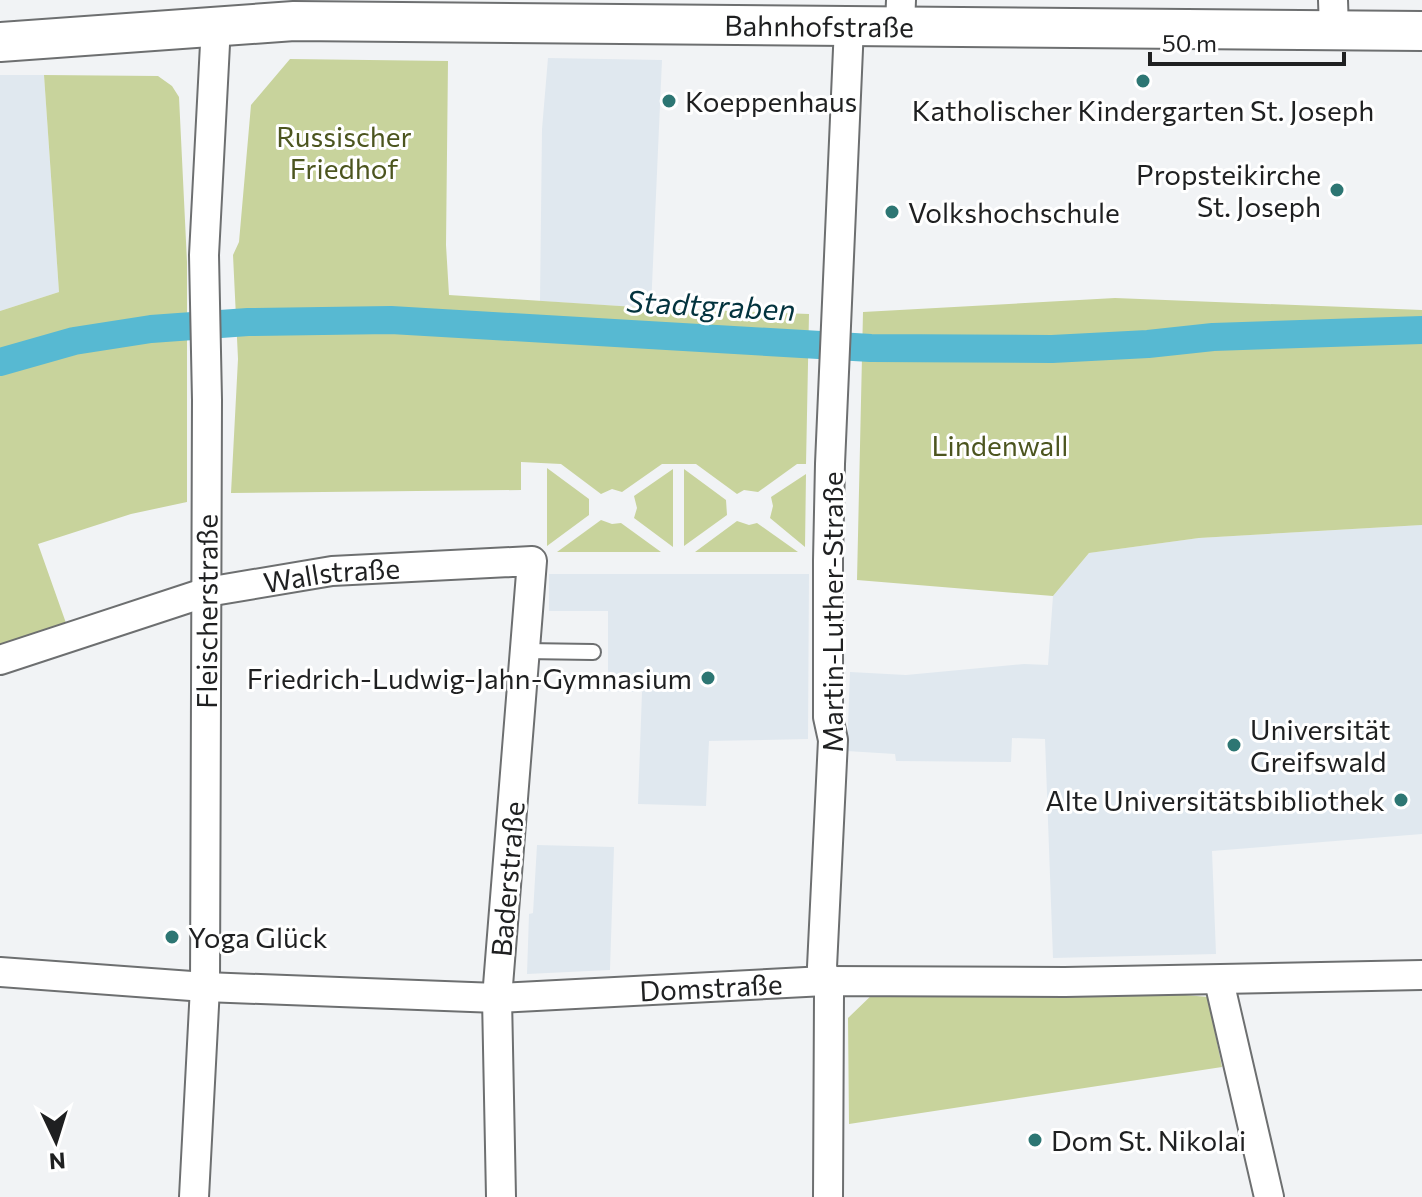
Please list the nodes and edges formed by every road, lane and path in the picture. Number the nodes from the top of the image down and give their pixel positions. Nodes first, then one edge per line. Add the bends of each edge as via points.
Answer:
1 (541, 11) edge
2 (900, 13) edge
3 (1333, 15) edge
4 (216, 25) junction
5 (849, 26) junction
6 (1422, 31) edge
7 (0, 42) edge
8 (532, 561) joint
9 (207, 592) junction
10 (525, 651) junction
11 (593, 652) dead end
12 (0, 660) edge
13 (0, 972) edge
14 (1422, 975) edge
15 (825, 981) junction
16 (1219, 981) junction
17 (205, 987) junction
18 (497, 998) junction
19 (194, 1197) edge
20 (501, 1197) edge
21 (828, 1197) edge
22 (1269, 1197) edge

1 - 4 main road, Bahnhofstraße
1 - 5 main road, Bahnhofstraße
2 - 3 main road, Bahnhofstraße
2 - 5 main road, Bahnhofstraße
3 - 6 main road, Bahnhofstraße
4 - 7 main road, Bahnhofstraße
4 - 9 street, Fleischerstraße via 204,270
5 - 15 street, Martin-Luther-Straße via 828,560 828,717 833,740
8 - 9 street, Wallstraße via 332,571
8 - 10 street, Baderstraße
9 - 12 street, Wallstraße
9 - 17 street, Fleischerstraße
10 - 11 lane
10 - 18 street, Baderstraße
13 - 17 street, Domstraße
14 - 16 street, Domstraße
15 - 16 street, Domstraße
15 - 18 street, Domstraße
15 - 21 street, Martin-Luther-Straße
16 - 22 street
17 - 18 street, Domstraße
17 - 19 street, Fleischerstraße
18 - 20 street, Baderstraße

